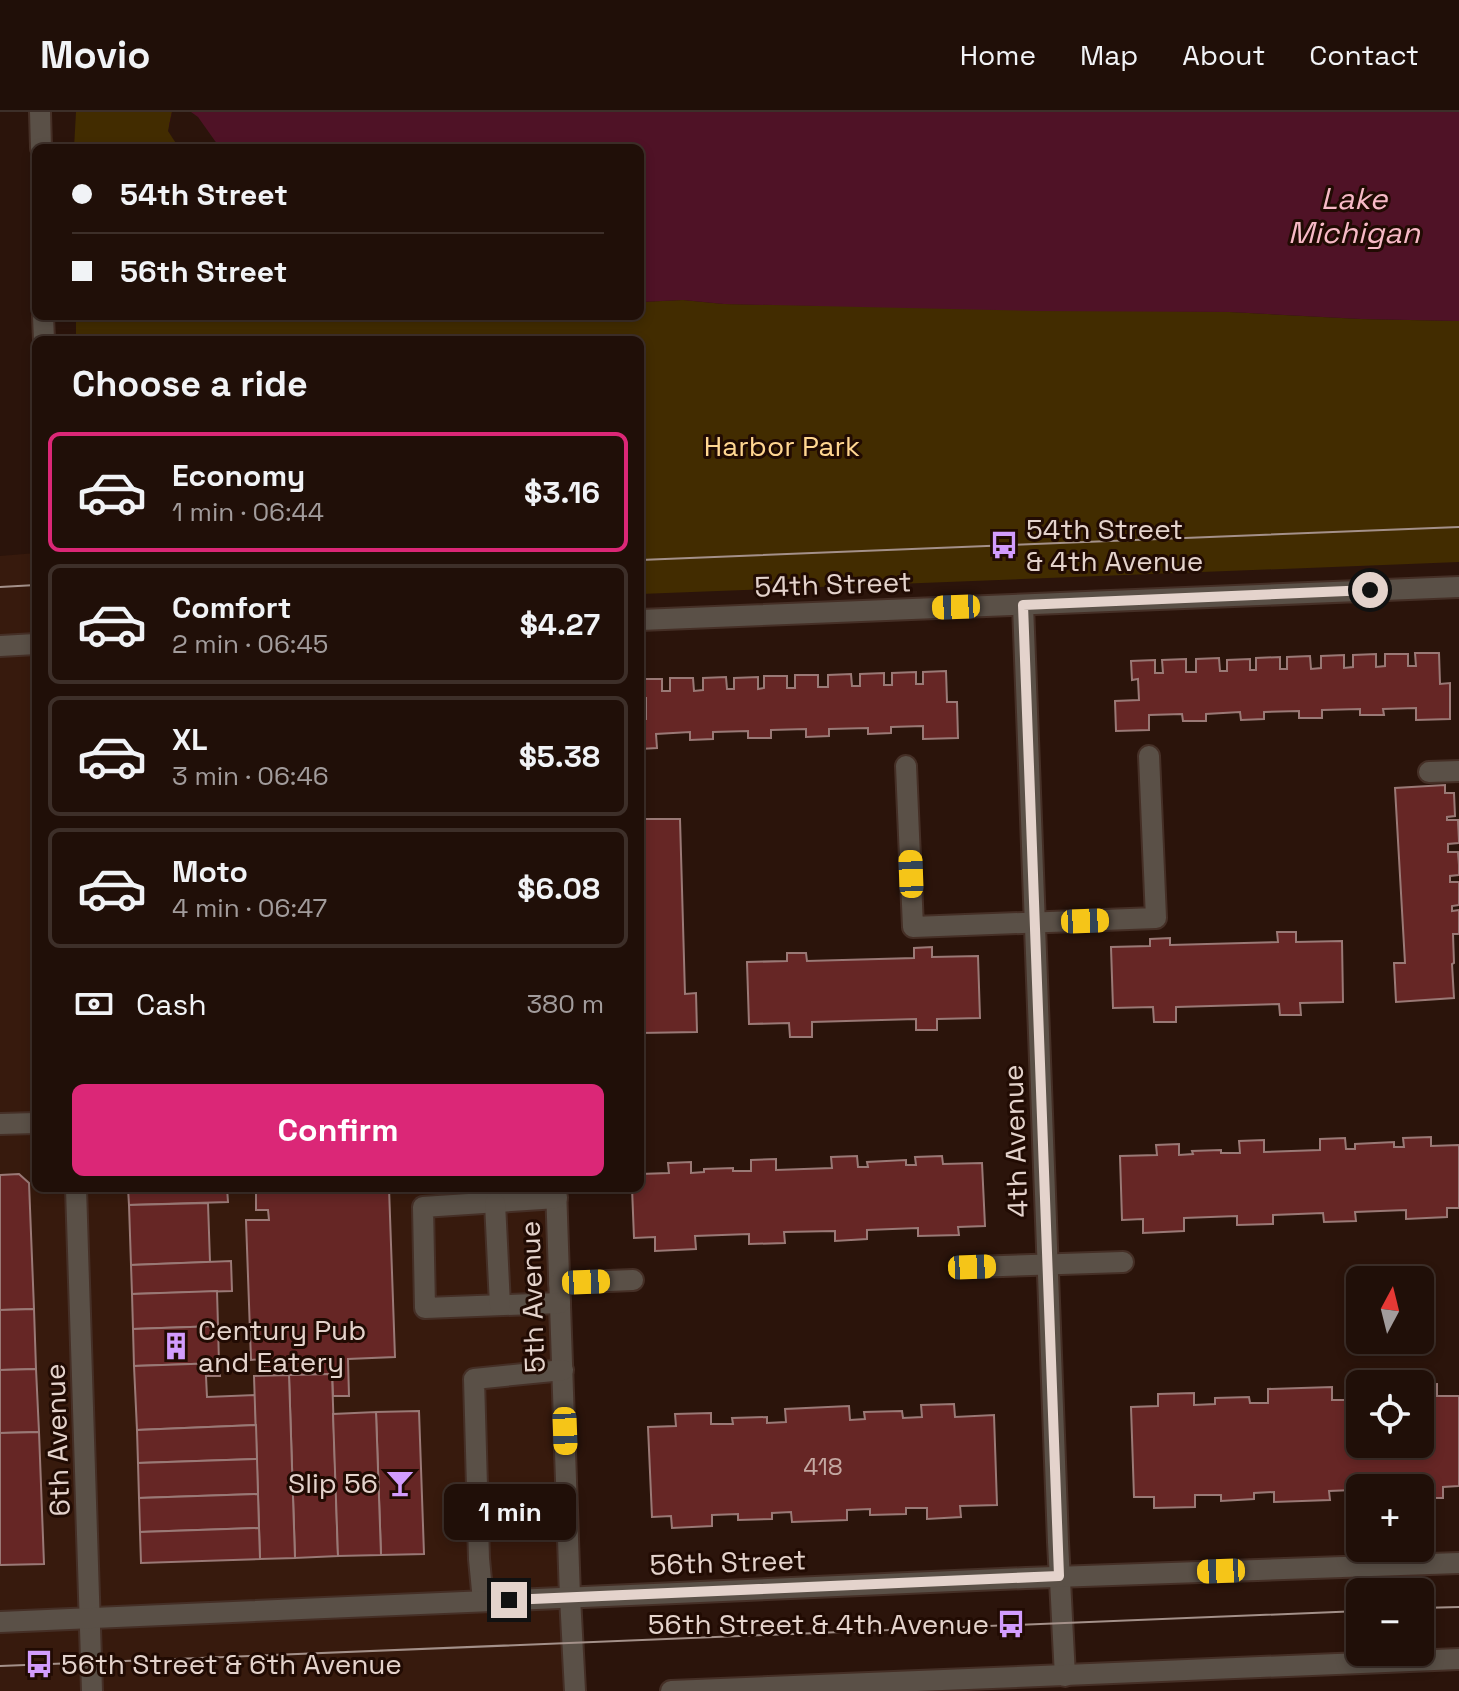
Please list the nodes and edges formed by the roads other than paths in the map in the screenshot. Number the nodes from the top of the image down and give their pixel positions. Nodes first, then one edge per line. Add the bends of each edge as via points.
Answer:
1 (40, 112) edge
2 (41, 144) edge
3 (1459, 587) edge
4 (1023, 605) junction
5 (644, 620) edge
6 (32, 644) edge
7 (0, 646) edge
8 (1149, 756) dead end
9 (906, 766) dead end
10 (1459, 771) edge
11 (1429, 772) dead end
12 (1035, 923) junction
13 (32, 1123) edge
14 (0, 1124) edge
15 (76, 1192) edge
16 (557, 1193) edge
17 (495, 1203) junction
18 (1123, 1262) dead end
19 (1048, 1265) junction
20 (972, 1267) dead end
21 (633, 1280) dead end
22 (560, 1293) junction
23 (500, 1305) junction
24 (563, 1370) junction
25 (1459, 1563) edge
26 (1059, 1576) junction
27 (570, 1597) junction
28 (483, 1601) junction
29 (91, 1618) junction
30 (0, 1622) edge
31 (1459, 1659) edge
32 (1065, 1676) junction
33 (92, 1691) edge
34 (575, 1691) edge
35 (671, 1691) edge

1 - 2 street
3 - 4 street, 54th Street
4 - 5 street, 54th Street
4 - 12 street, 4th Avenue
6 - 7 street
8 - 12 street via 1156,918
9 - 12 street via 913,927
10 - 11 street
12 - 19 street, 4th Avenue
13 - 14 street
15 - 29 street, 6th Avenue
16 - 17 street
16 - 22 street, 5th Avenue
17 - 23 street
17 - 23 street via 423,1207 425,1308
18 - 19 street
19 - 20 street
19 - 26 street, 4th Avenue
21 - 22 street
22 - 23 street
22 - 24 street, 5th Avenue
24 - 27 street, 5th Avenue
24 - 28 street via 474,1379
25 - 26 street, 56th Street
26 - 27 street, 56th Street
26 - 32 street, 4th Avenue
27 - 28 street, 56th Street
27 - 34 street, 5th Avenue
28 - 29 street, 56th Street
29 - 30 street, 56th Street
29 - 33 street, 6th Avenue
31 - 32 street
32 - 35 street

